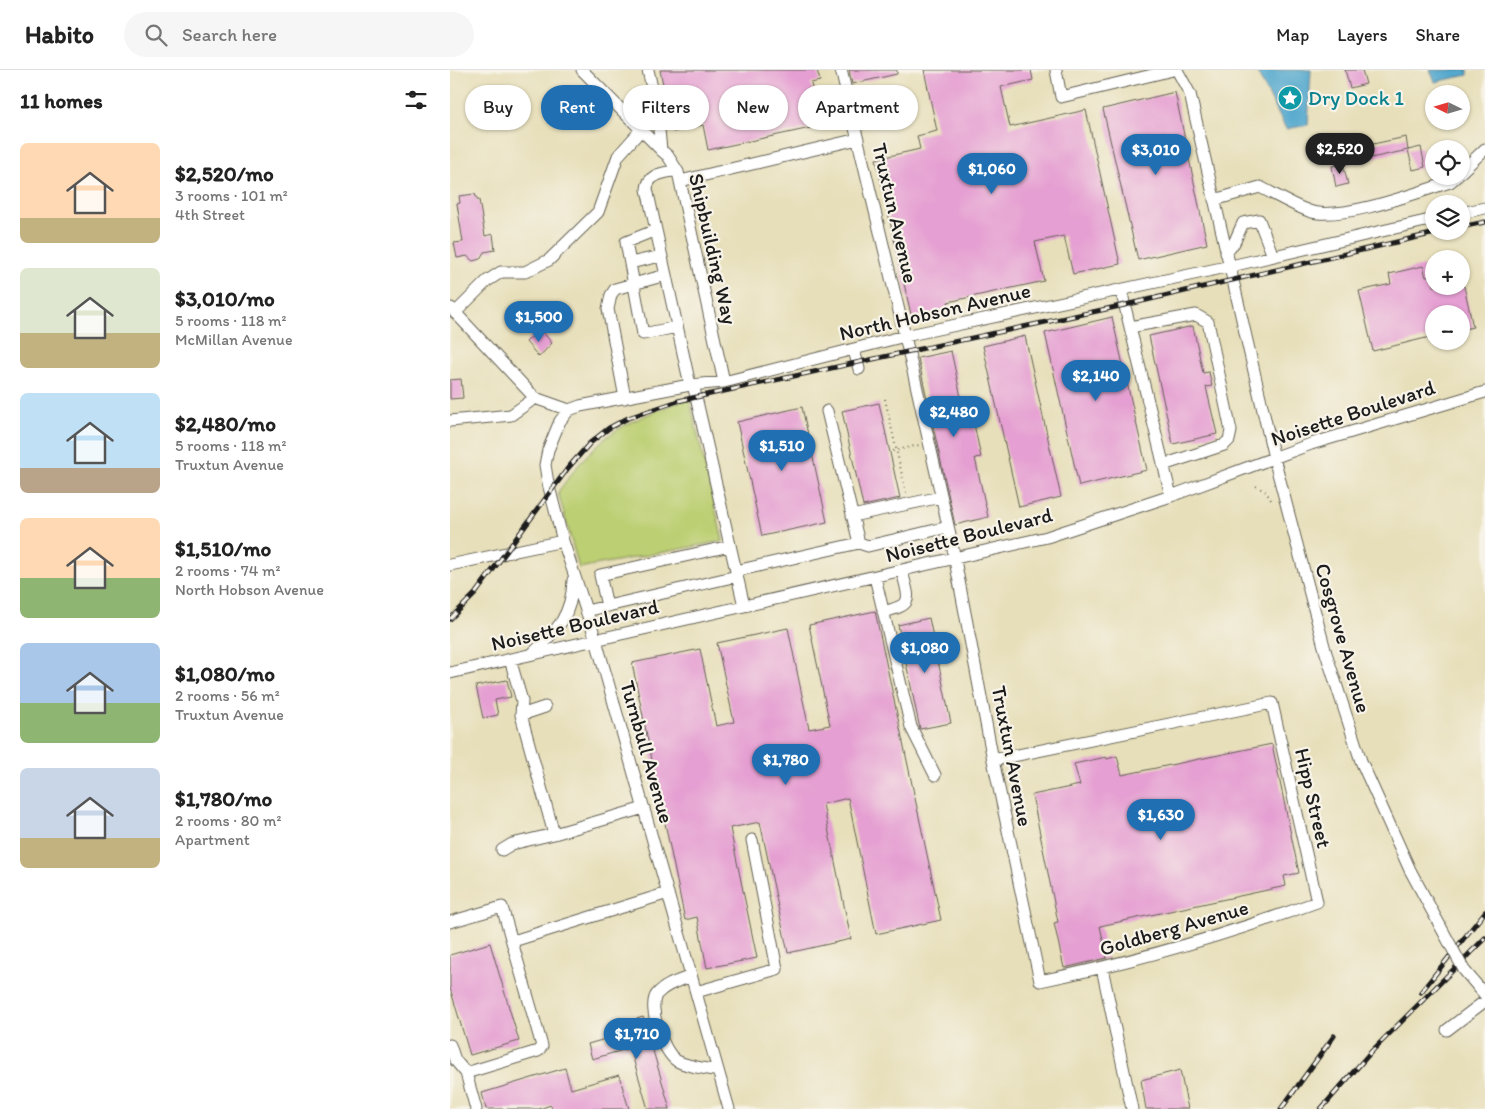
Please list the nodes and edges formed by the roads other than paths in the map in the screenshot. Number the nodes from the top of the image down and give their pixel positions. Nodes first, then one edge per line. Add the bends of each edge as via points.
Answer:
1 (582, 70) edge
2 (648, 70) edge
3 (841, 70) edge
4 (1056, 70) edge
5 (1173, 70) edge
6 (1177, 70) edge
7 (623, 112) edge
8 (641, 130) joint
9 (858, 139) junction
10 (660, 150) junction
11 (1485, 150) edge
12 (1470, 164) edge
13 (679, 176) junction
14 (1440, 185) edge
15 (1214, 200) junction
16 (1485, 208) edge
17 (1470, 211) edge
18 (1425, 221) edge
19 (656, 230) junction
20 (1226, 253) junction
21 (661, 256) junction
22 (1273, 256) junction
23 (630, 264) junction
24 (1231, 266) junction
25 (666, 275) junction
26 (633, 283) junction
27 (1121, 290) junction
28 (452, 310) edge
29 (677, 327) junction
30 (1130, 327) junction
31 (905, 336) junction
32 (854, 350) junction
33 (859, 369) dead end
34 (724, 382) junction
35 (691, 385) junction
36 (1485, 392) edge
37 (535, 398) junction
38 (625, 398) junction
39 (569, 410) junction
40 (827, 411) dead end
41 (450, 421) edge
42 (1274, 458) junction
43 (1163, 465) junction
44 (1171, 496) junction
45 (941, 498) junction
46 (852, 516) junction
47 (948, 527) junction
48 (563, 541) junction
49 (859, 543) junction
50 (730, 546) junction
51 (955, 559) junction
52 (450, 565) edge
53 (902, 571) junction
54 (574, 573) junction
55 (736, 573) junction
56 (875, 577) junction
57 (607, 606) junction
58 (744, 606) junction
59 (586, 611) junction
60 (883, 612) junction
61 (596, 640) junction
62 (530, 655) junction
63 (510, 659) junction
64 (450, 673) edge
65 (546, 707) dead end
66 (521, 715) junction
67 (993, 760) junction
68 (935, 775) dead end
69 (644, 808) junction
70 (554, 834) junction
71 (752, 840) dead end
72 (502, 850) dead end
73 (668, 892) junction
74 (1317, 902) joint
75 (450, 922) edge
76 (513, 941) junction
77 (1101, 968) junction
78 (691, 976) junction
79 (1040, 981) joint
80 (696, 992) junction
81 (1485, 995) edge
82 (1485, 1001) edge
83 (1447, 1030) dead end
84 (450, 1045) edge
85 (718, 1071) junction
86 (466, 1073) junction
87 (476, 1109) edge
88 (729, 1109) edge
89 (1132, 1109) edge

1 - 7 street, Shipbuilding Way
2 - 10 street via 657,110
3 - 9 street, Truxtun Avenue
4 - 5 street via 1061,97
6 - 15 street, Cosgrove Avenue via 1190,94
8 - 10 street, Shipbuilding Way
8 - 28 street via 618,156 598,212 549,260 525,272 502,272
9 - 13 street
9 - 31 street, Truxtun Avenue
10 - 13 street, Shipbuilding Way
11 - 12 street
13 - 19 street via 656,175 648,182
13 - 34 street, Shipbuilding Way
14 - 15 street via 1346,211 1310,212 1260,187
15 - 20 street, Cosgrove Avenue
16 - 17 street
18 - 22 street, North Hobson Avenue
19 - 21 street
19 - 23 street via 626,242
20 - 22 street via 1243,223 1259,220
20 - 24 street, Cosgrove Avenue
21 - 23 street
21 - 25 street
22 - 24 street, North Hobson Avenue
23 - 26 street
24 - 27 street, North Hobson Avenue
24 - 42 street, Cosgrove Avenue
25 - 26 street
25 - 29 street
26 - 29 street via 643,334
26 - 38 street via 616,289 608,309
27 - 30 street
27 - 31 street, North Hobson Avenue
28 - 37 street
29 - 35 street
30 - 43 street
30 - 43 street via 1196,315 1208,322 1231,431 1229,440 1224,445
31 - 32 street, North Hobson Avenue
31 - 45 street, Truxtun Avenue
32 - 33 street
32 - 34 street, North Hobson Avenue
34 - 35 street, North Hobson Avenue
35 - 38 street, North Hobson Avenue
35 - 50 street
36 - 42 street, Noisette Boulevard
37 - 39 street
37 - 41 street via 511,415
38 - 39 street, North Hobson Avenue
39 - 48 street, Turnbull Avenue via 554,433 545,465
40 - 46 street
42 - 44 street, Noisette Boulevard
42 - 81 street, Cosgrove Avenue, bridge via 1325,650 1361,762 1410,870 1464,970
43 - 44 street
44 - 51 street, Noisette Boulevard via 1047,537
45 - 46 street
45 - 47 street, Truxtun Avenue
46 - 49 street
47 - 49 street via 868,546
47 - 51 street, Truxtun Avenue
48 - 52 street
48 - 54 street, Turnbull Avenue
49 - 55 street
50 - 55 street
50 - 57 street via 600,575
51 - 53 street, Noisette Boulevard
51 - 67 street, Truxtun Avenue
53 - 56 street, Noisette Boulevard
53 - 60 street via 908,598 906,604
54 - 59 street, Turnbull Avenue
54 - 62 street via 568,612 562,624
55 - 57 street
55 - 58 street
56 - 58 street, Noisette Boulevard
56 - 60 street
57 - 59 street
58 - 61 street, Noisette Boulevard
59 - 61 street, Turnbull Avenue
60 - 68 street via 911,727
61 - 62 street, Noisette Boulevard
61 - 69 street, Turnbull Avenue
62 - 63 street, Noisette Boulevard
63 - 64 street, Noisette Boulevard
63 - 66 street via 522,701
65 - 66 street
66 - 70 street
67 - 74 street, Hipp Street via 1272,703
67 - 79 street, Truxtun Avenue
69 - 70 street
69 - 73 street, Turnbull Avenue
70 - 72 street via 512,844
71 - 80 street via 777,969
73 - 76 street
73 - 78 street, Turnbull Avenue
74 - 77 street, Goldberg Avenue via 1246,928
75 - 76 street via 502,907
76 - 86 street via 542,1046 538,1051
77 - 79 street, Goldberg Avenue
77 - 89 street
78 - 80 street, Turnbull Avenue
78 - 85 street via 671,984 656,995 654,1006 661,1039 668,1054 678,1061
80 - 85 street, Turnbull Avenue
82 - 83 street
84 - 86 street via 455,1060
85 - 88 street, Turnbull Avenue
86 - 87 street

